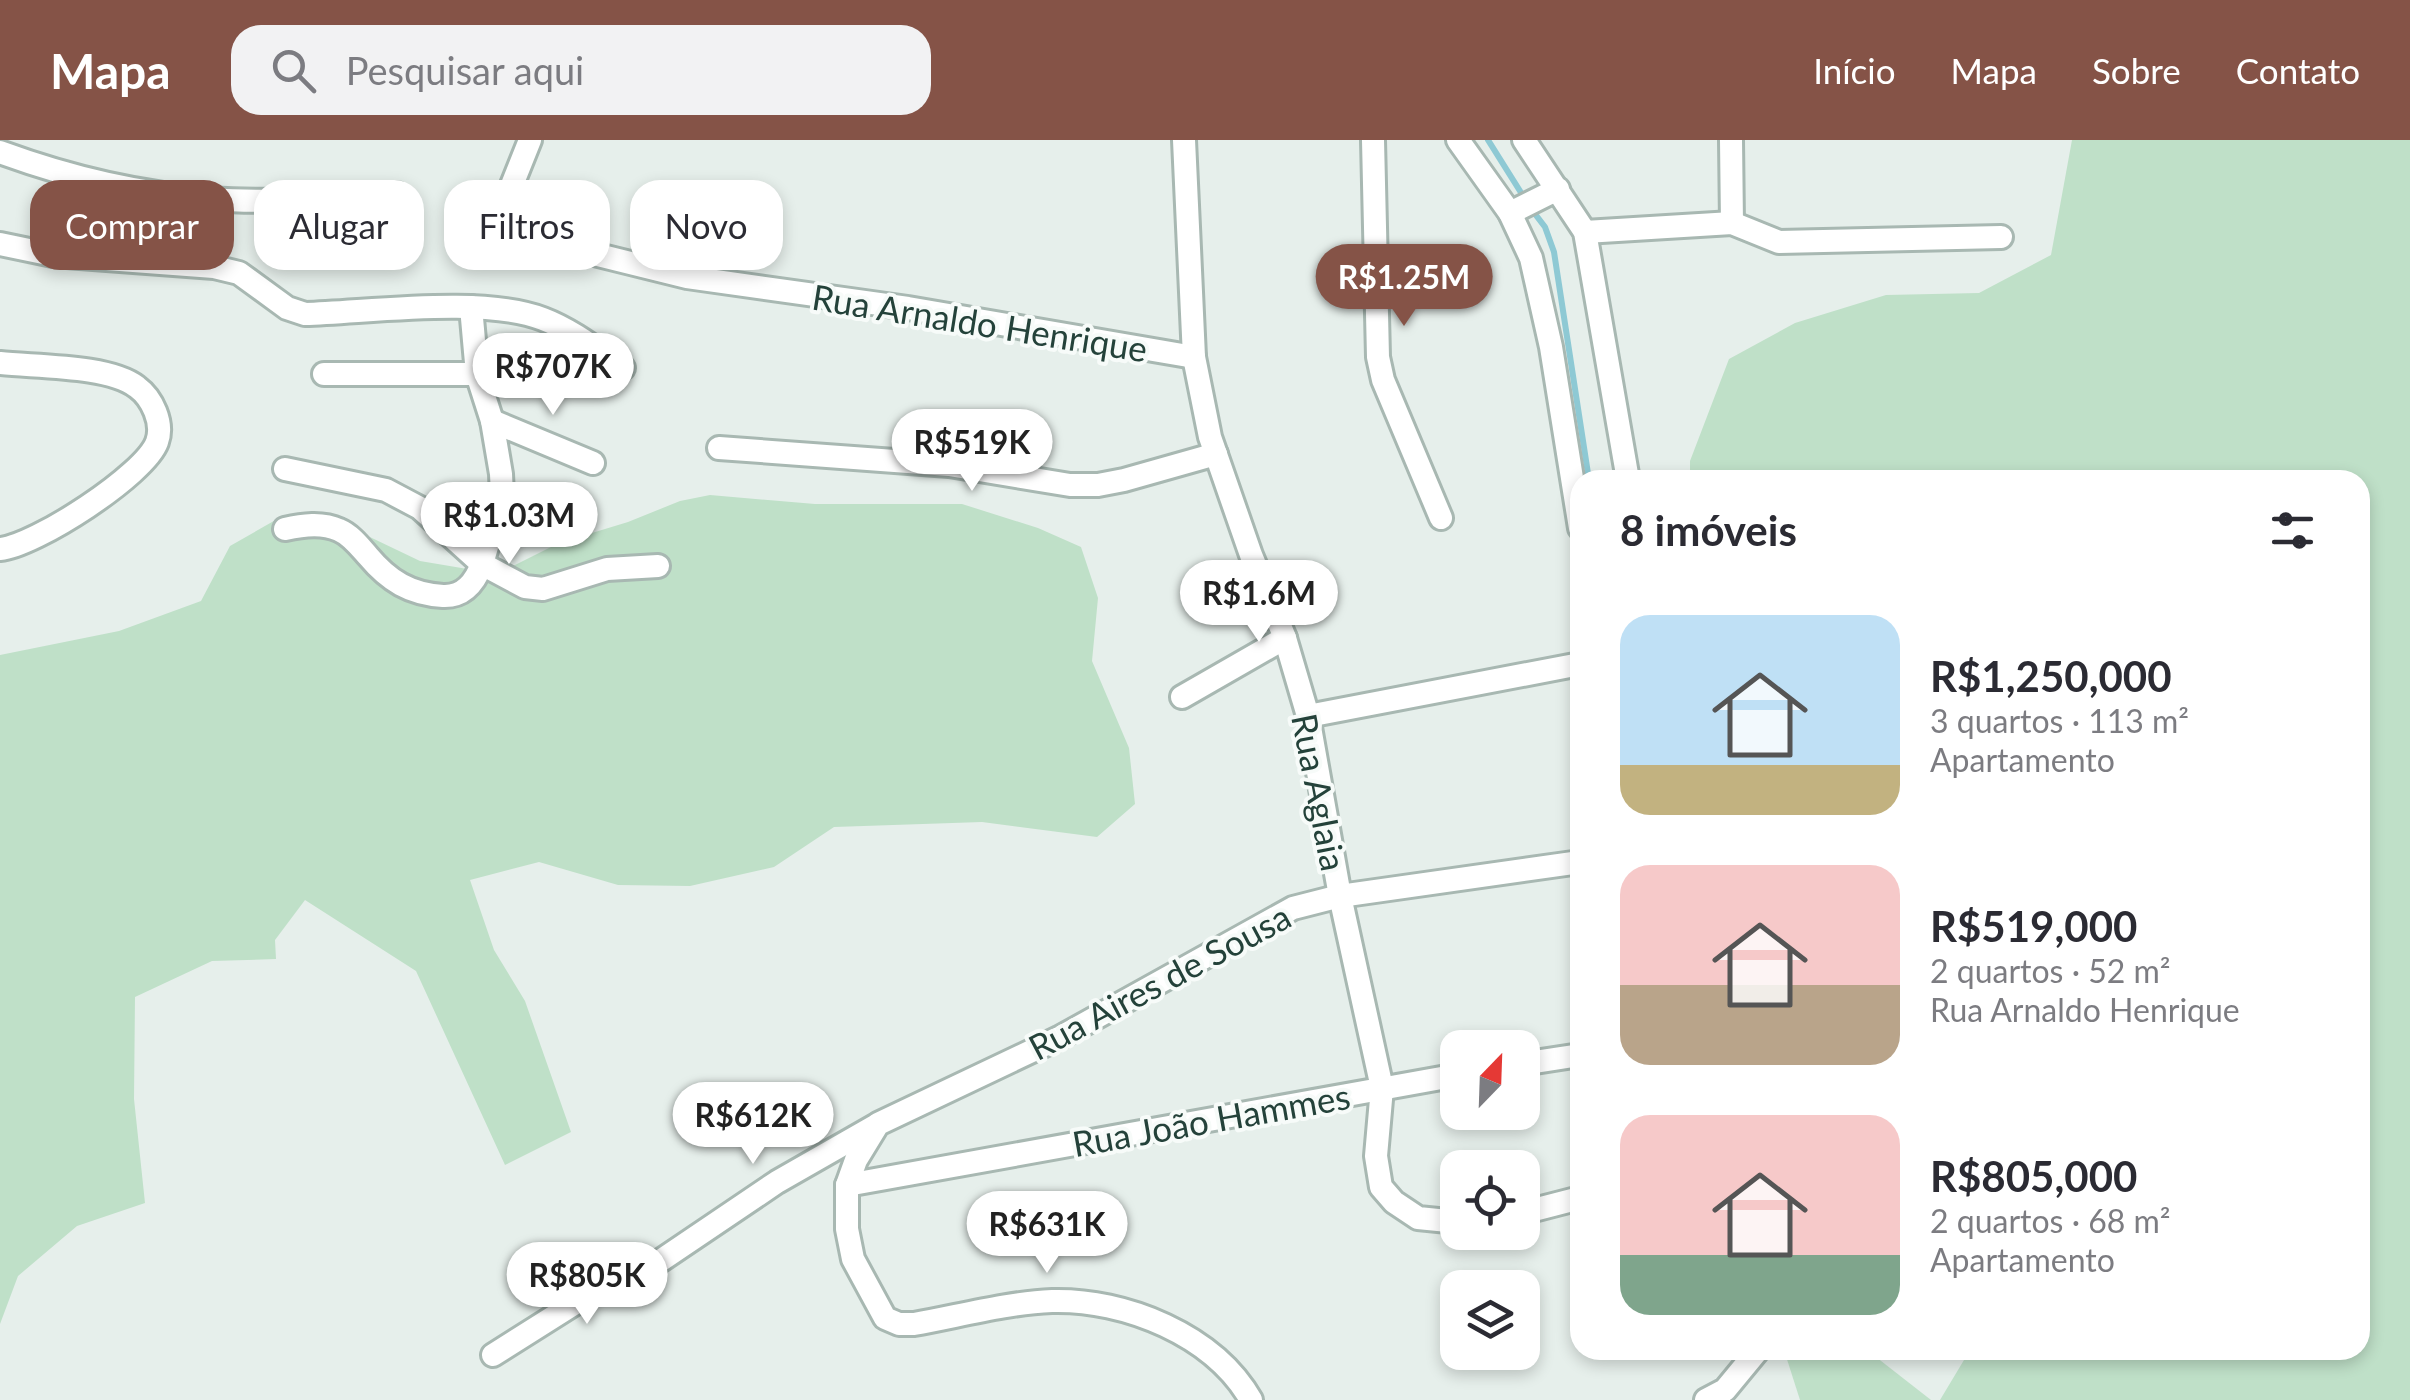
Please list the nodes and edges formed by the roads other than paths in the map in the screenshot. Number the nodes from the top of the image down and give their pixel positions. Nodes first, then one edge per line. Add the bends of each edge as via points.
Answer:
1 (530, 140) edge
2 (1184, 140) edge
3 (1373, 140) edge
4 (1458, 140) edge
5 (1524, 140) edge
6 (1731, 140) edge
7 (0, 152) edge
8 (514, 180) edge
9 (1558, 190) junction
10 (254, 198) edge
11 (1521, 207) junction
12 (1732, 223) junction
13 (1586, 232) junction
14 (2001, 237) dead end
15 (0, 244) edge
16 (610, 258) edge
17 (471, 307) junction
18 (1194, 357) junction
19 (0, 363) edge
20 (622, 368) dead end
21 (324, 374) dead end
22 (477, 374) junction
23 (492, 421) junction
24 (718, 448) dead end
25 (1216, 454) junction
26 (593, 463) dead end
27 (285, 469) dead end
28 (1571, 470) edge
29 (1626, 470) edge
30 (1441, 518) dead end
31 (284, 529) dead end
32 (0, 549) edge
33 (482, 564) junction
34 (658, 566) dead end
35 (1285, 638) junction
36 (1570, 666) edge
37 (1182, 697) dead end
38 (1308, 716) junction
39 (1570, 863) edge
40 (1340, 896) junction
41 (1570, 1057) edge
42 (1540, 1061) edge
43 (1440, 1079) edge
44 (1382, 1088) junction
45 (878, 1124) junction
46 (848, 1184) junction
47 (1570, 1201) edge
48 (1540, 1208) edge
49 (1440, 1220) edge
50 (493, 1354) dead end
51 (1750, 1360) edge
52 (1251, 1400) edge
53 (1706, 1400) edge

1 - 8 street
2 - 18 street, Rua Aglaia
3 - 30 street via 1378,356
4 - 11 street
5 - 9 street
6 - 12 street
7 - 10 street via 115,185
9 - 11 street
9 - 13 street
11 - 28 street
12 - 13 street
12 - 14 street via 1780,242
13 - 29 street
15 - 17 street via 227,270 305,314
16 - 18 street, Rua Arnaldo Henrique via 687,277
17 - 20 street via 543,319
17 - 22 street
18 - 25 street, Rua Aglaia
19 - 32 street via 119,378 137,387 159,424 152,452 102,496 27,543
21 - 22 street
22 - 23 street
23 - 26 street
23 - 33 street via 502,496
24 - 25 street via 963,466 1098,485
25 - 35 street, Rua Aglaia
27 - 33 street via 386,490 420,508
31 - 33 street via 336,528 378,568 419,593 461,593
33 - 34 street via 524,587 543,589 607,569
35 - 37 street
35 - 38 street, Rua Aglaia
36 - 38 street
38 - 40 street, Rua Aglaia
39 - 40 street, Rua Aires de Sousa
40 - 44 street, Rua Aglaia
40 - 45 street, Rua Aires de Sousa via 1264,922 1059,1038
41 - 42 street
43 - 44 street, Rua João Hammes
44 - 46 street, Rua João Hammes
44 - 49 street, Rua Aglaia via 1376,1156 1381,1186 1418,1218
45 - 46 street
45 - 50 street, Rua Aires de Sousa via 660,1261 596,1290
46 - 52 street via 853,1259 885,1318 914,1324 1053,1301 1131,1314 1219,1358
47 - 48 street
51 - 53 street via 1725,1390

